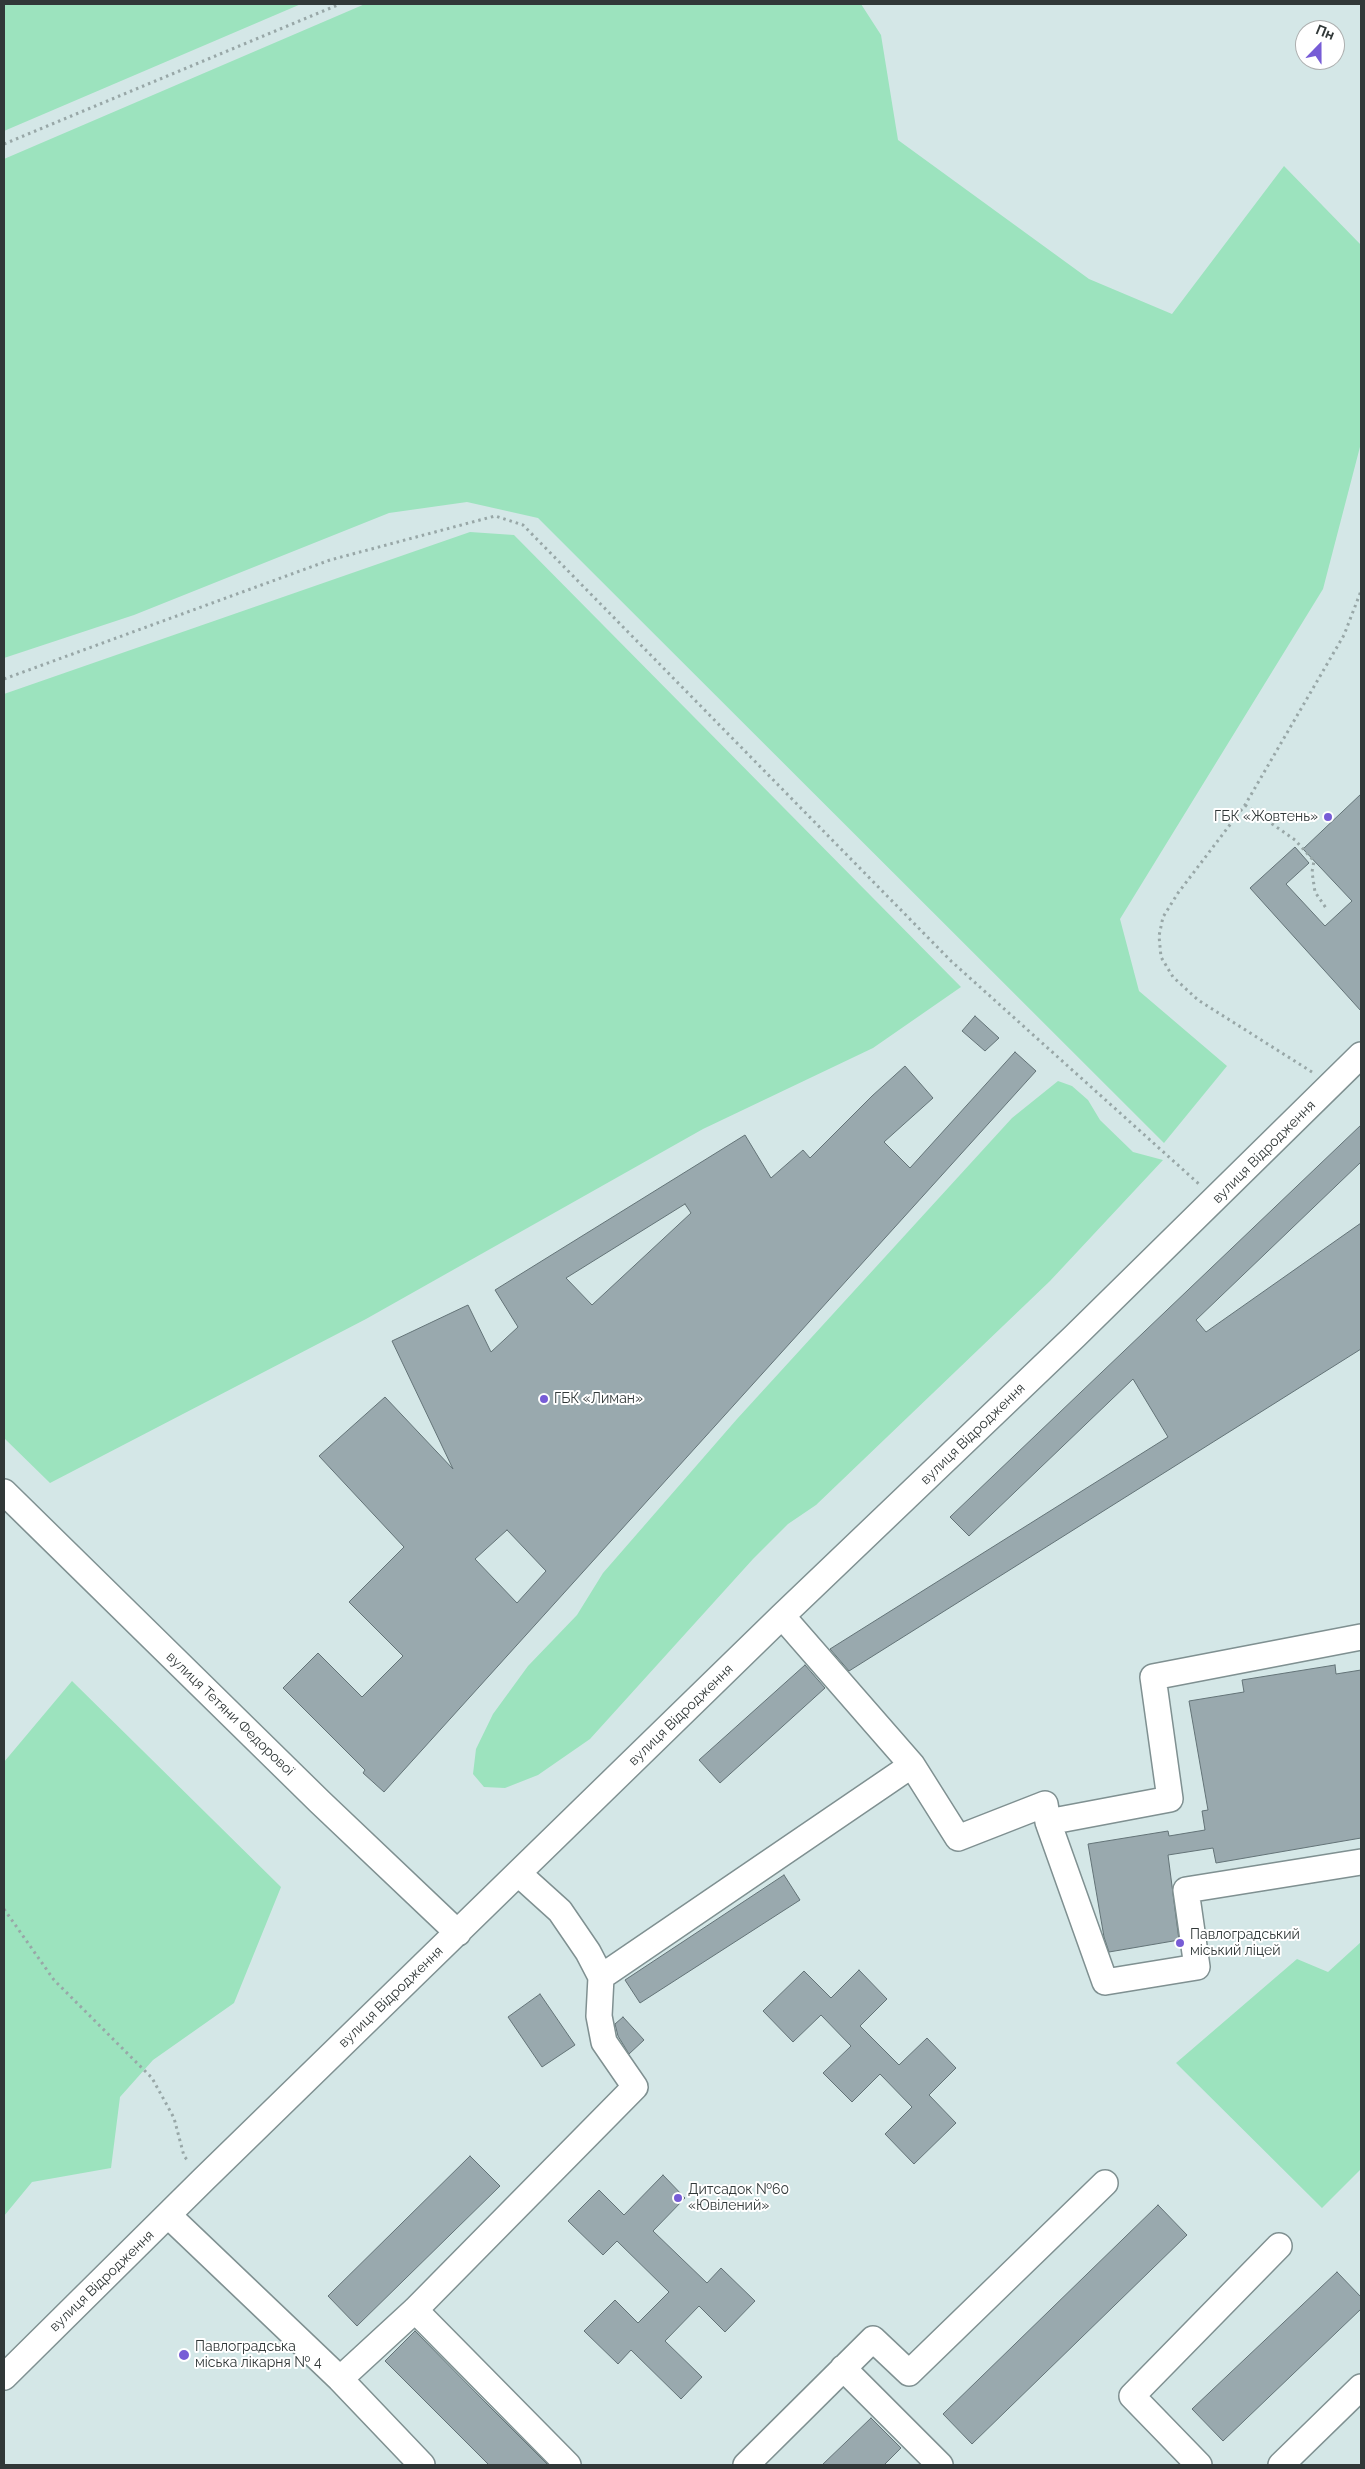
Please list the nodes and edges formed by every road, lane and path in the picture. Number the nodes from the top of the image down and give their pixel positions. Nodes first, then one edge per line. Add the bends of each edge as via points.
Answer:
1 (340, 4) edge
2 (4, 144) edge
3 (1361, 592) edge
4 (4, 679) edge
5 (1245, 805) junction
6 (1326, 908) dead end
7 (1361, 1055) edge
8 (1332, 1084) junction
9 (1216, 1199) junction
10 (4, 1492) edge
11 (782, 1616) junction
12 (1361, 1637) edge
13 (912, 1766) junction
14 (1048, 1822) junction
15 (1361, 1862) edge
16 (519, 1874) junction
17 (4, 1909) edge
18 (458, 1933) junction
19 (600, 1977) junction
20 (204, 2179) junction
21 (1105, 2183) dead end
22 (168, 2216) junction
23 (1279, 2246) dead end
24 (415, 2310) junction
25 (843, 2368) junction
26 (4, 2377) edge
27 (340, 2379) junction
28 (1361, 2387) edge
29 (422, 2465) edge
30 (568, 2465) edge
31 (746, 2465) edge
32 (940, 2465) edge
33 (1199, 2465) edge
34 (1281, 2465) edge

1 - 2 path
3 - 5 path via 1344,635
4 - 9 path via 330,560 495,516 523,525 951,961
5 - 6 path via 1295,840 1314,862 1315,892
5 - 8 path via 1162,917 1159,936 1161,957 1173,977 1198,1000
7 - 8 street, вулиця Відродження
8 - 9 street, вулиця Відродження
9 - 11 street, вулиця Відродження
10 - 18 street, вулиця Тетяни Федорової
11 - 13 street
11 - 16 street, вулиця Відродження
12 - 14 street via 1153,1677 1170,1799
13 - 14 street via 958,1838 1045,1804
13 - 19 street
14 - 15 street via 1105,1982 1197,1967 1186,1890
16 - 18 street, вулиця Відродження
16 - 19 street via 560,1912 588,1952
17 - 20 path via 54,1980 152,2078 174,2118 184,2156
18 - 20 street, вулиця Відродження
19 - 24 street via 599,2016 604,2042 635,2088
20 - 22 street, вулиця Відродження
21 - 25 street via 909,2373 873,2338
22 - 26 street, вулиця Відродження
22 - 27 street
23 - 33 street via 1132,2396
24 - 27 street
24 - 30 street
25 - 31 street
25 - 32 street
27 - 29 street
28 - 34 street

